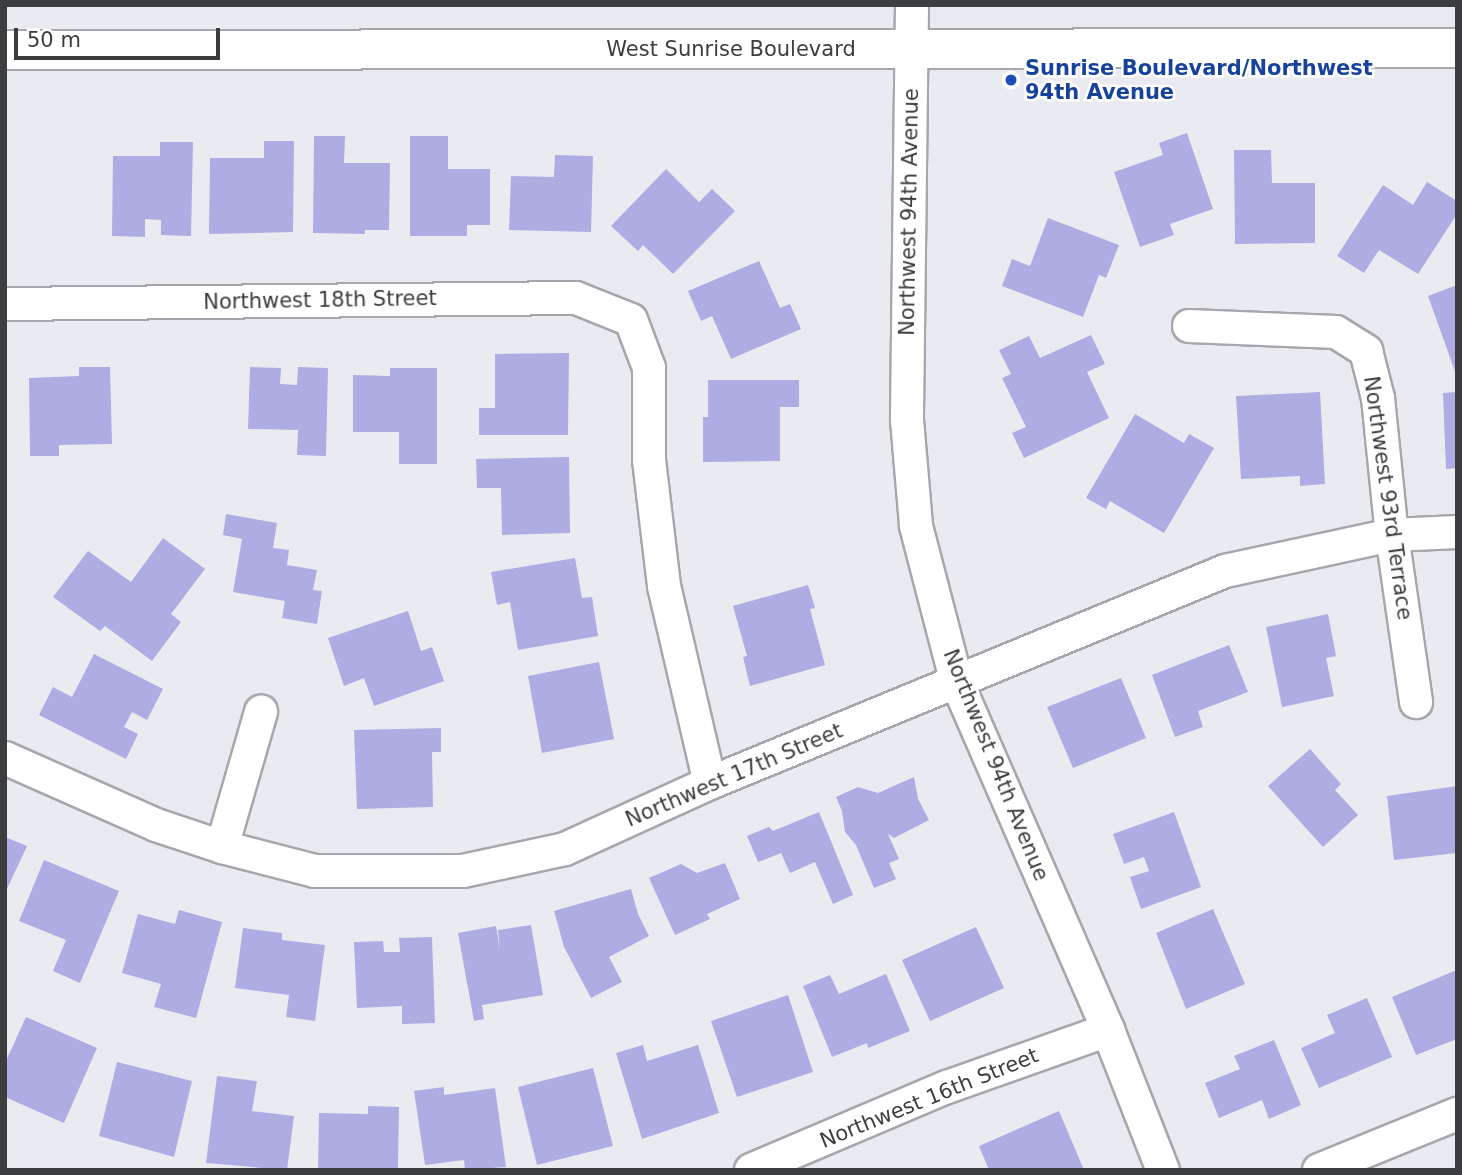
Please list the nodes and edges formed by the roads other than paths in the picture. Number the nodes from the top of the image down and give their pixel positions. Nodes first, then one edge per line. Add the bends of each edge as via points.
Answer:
1 (912, 5) edge
2 (1457, 48) edge
3 (912, 49) junction
4 (5, 50) edge
5 (5, 304) edge
6 (1189, 326) dead end
7 (1457, 532) edge
8 (1392, 536) junction
9 (956, 680) junction
10 (1416, 702) dead end
11 (261, 712) dead end
12 (5, 758) edge
13 (710, 783) junction
14 (222, 847) junction
15 (1108, 1030) junction
16 (1457, 1114) edge
17 (751, 1170) edge
18 (1163, 1170) edge
19 (1319, 1170) edge

1 - 3 street, Northwest 94th Avenue
2 - 3 highway, West Sunrise Boulevard
3 - 4 highway, West Sunrise Boulevard
3 - 9 street, Northwest 94th Avenue via 907,420 916,526
5 - 13 street, Northwest 18th Street via 576,298 631,320 649,368 649,460 664,586
6 - 8 street, Northwest 93rd Terrace via 1336,332 1366,351 1378,398
7 - 8 street, Northwest 17th Street
8 - 9 street, Northwest 17th Street via 1225,571
8 - 10 street, Northwest 93rd Terrace
9 - 13 street, Northwest 17th Street
9 - 15 street, Northwest 94th Avenue
11 - 14 street
12 - 14 street, Northwest 17th Street via 156,825
13 - 14 street, Northwest 17th Street via 565,849 463,871 315,871
15 - 17 street, Northwest 16th Street via 947,1087
15 - 18 street, Northwest 94th Avenue
16 - 19 street

